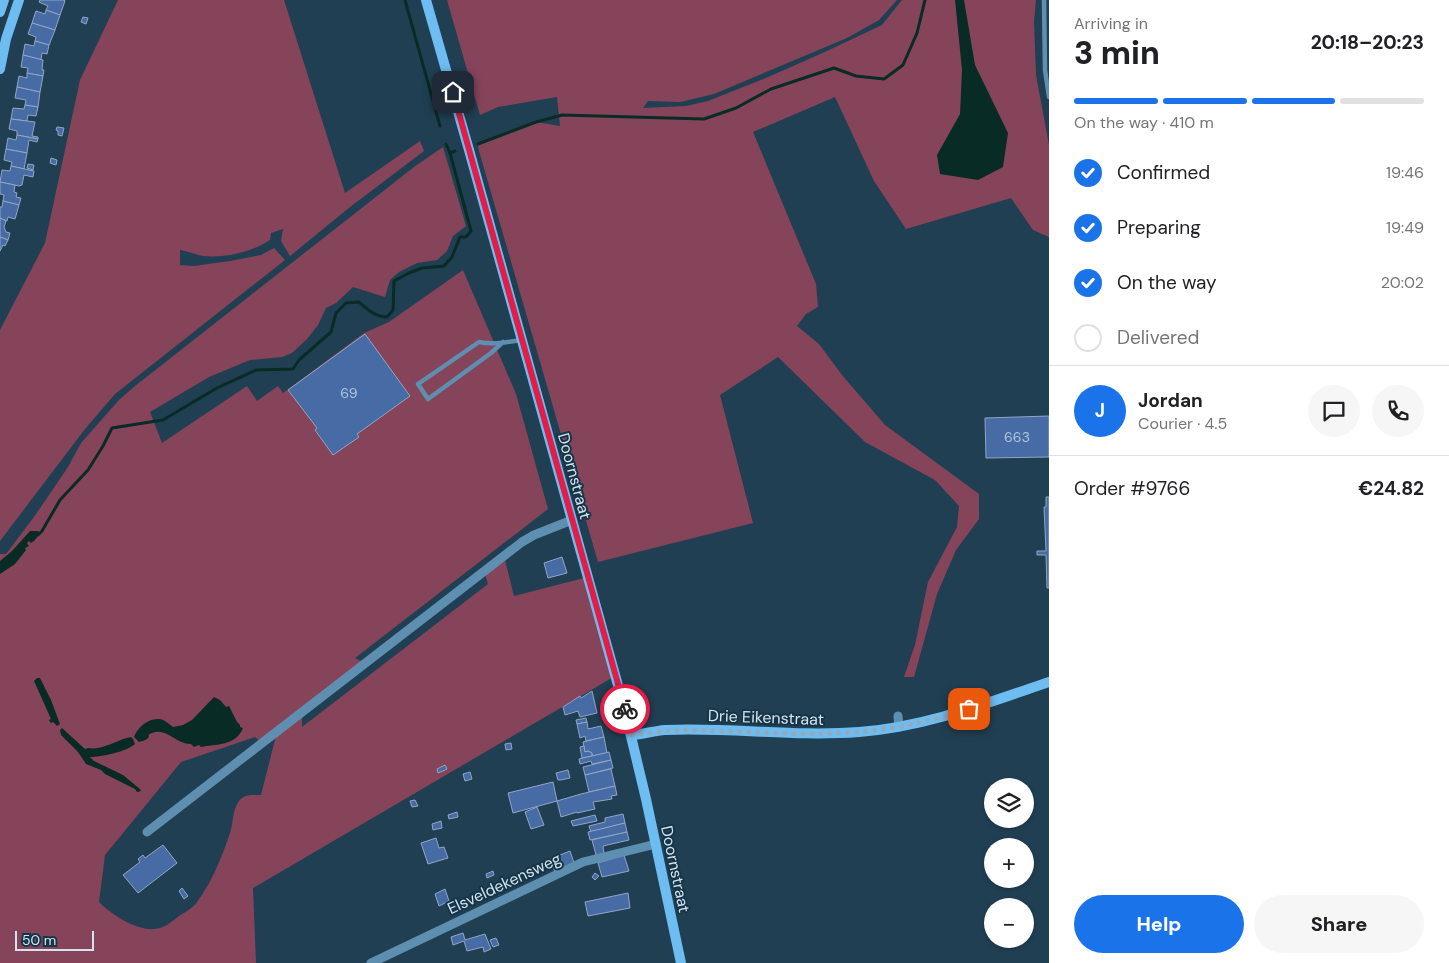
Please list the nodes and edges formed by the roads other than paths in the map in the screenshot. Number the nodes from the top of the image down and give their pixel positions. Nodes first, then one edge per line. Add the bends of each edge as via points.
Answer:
1 (4, 0) edge
2 (19, 0) edge
3 (426, 0) edge
4 (1044, 0) edge
5 (0, 12) edge
6 (0, 69) edge
7 (1049, 97) edge
8 (522, 340) junction
9 (503, 342) junction
10 (572, 520) junction
11 (1049, 682) edge
12 (898, 716) dead end
13 (899, 727) junction
14 (632, 735) junction
15 (147, 832) dead end
16 (656, 844) junction
17 (371, 963) edge
18 (681, 963) edge

1 - 5 street
2 - 6 street
3 - 8 street, Doornstraat
4 - 7 lane via 1045,70
8 - 9 lane
8 - 10 street, Doornstraat
9 - 9 lane via 479,342 418,384 428,399
10 - 14 street, Doornstraat
10 - 15 street via 522,542
11 - 13 street, Drie Eikenstraat via 947,716
12 - 13 street
13 - 14 street, Drie Eikenstraat via 804,734 691,730
14 - 16 street, Doornstraat
16 - 17 street, Elsveldekensweg via 583,862
16 - 18 street, Doornstraat

